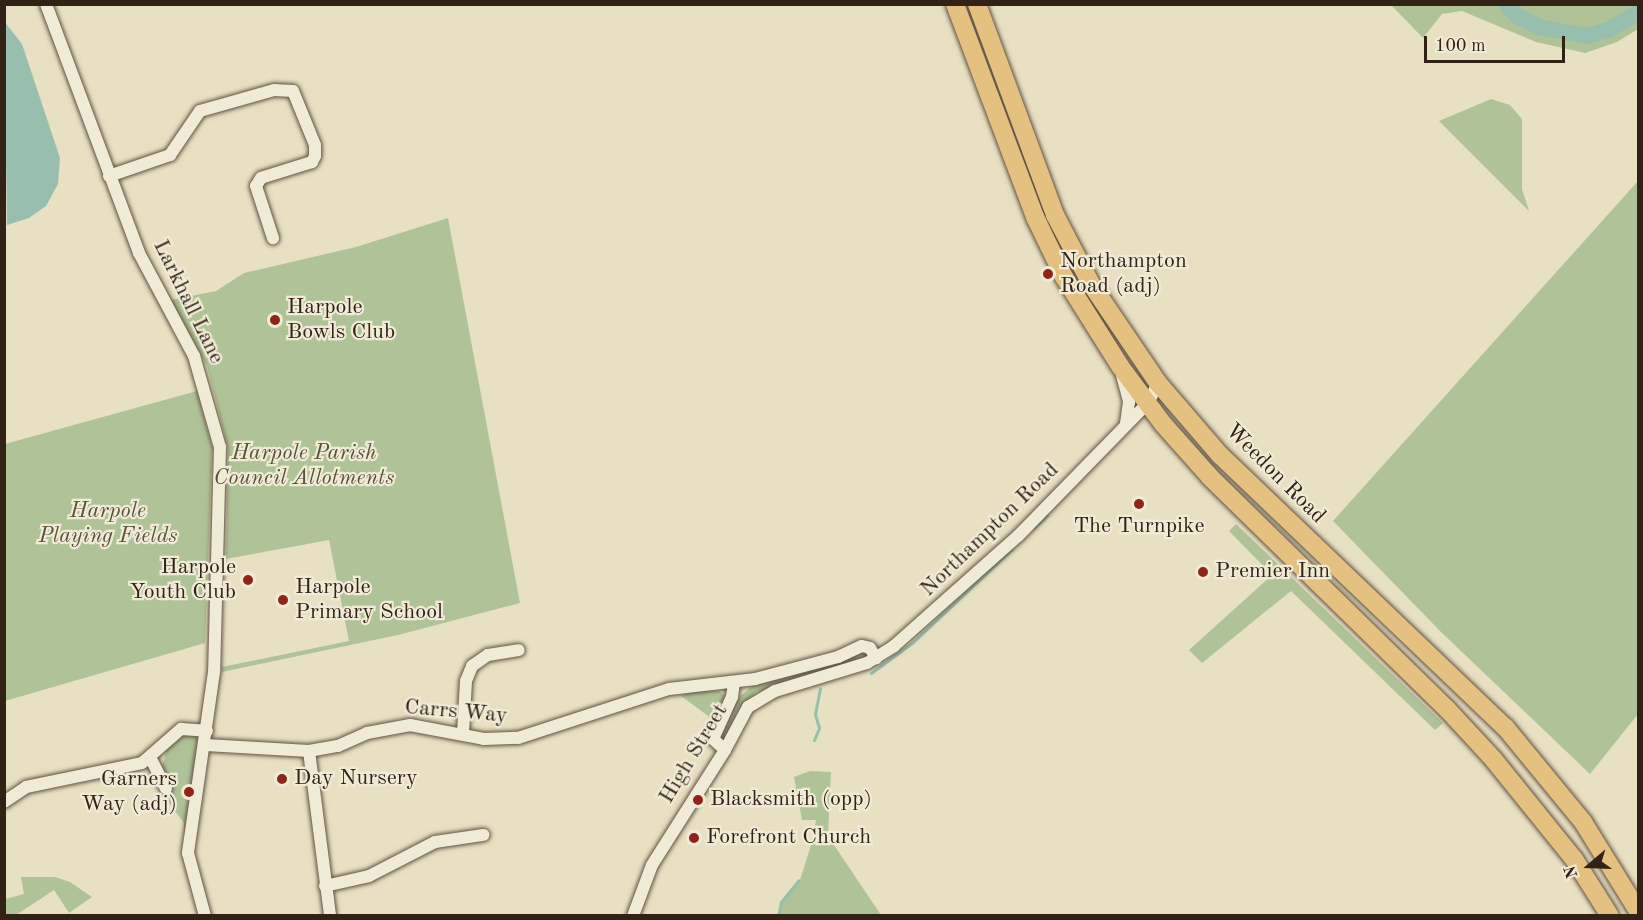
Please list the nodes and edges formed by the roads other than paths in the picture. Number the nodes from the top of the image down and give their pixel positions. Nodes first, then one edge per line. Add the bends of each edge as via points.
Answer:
1 (46, 4) edge
2 (954, 4) edge
3 (977, 4) edge
4 (109, 176) junction
5 (273, 238) dead end
6 (1120, 366) junction
7 (1158, 384) junction
8 (1148, 403) junction
9 (1129, 421) junction
10 (1163, 424) junction
11 (519, 650) dead end
12 (876, 658) junction
13 (734, 683) junction
14 (207, 731) junction
15 (463, 733) junction
16 (206, 745) junction
17 (725, 750) junction
18 (309, 751) junction
19 (151, 759) junction
20 (166, 788) dead end
21 (4, 802) edge
22 (483, 836) dead end
23 (325, 886) junction
24 (1638, 911) edge
25 (205, 915) edge
26 (330, 915) edge
27 (633, 915) edge
28 (1610, 915) edge

1 - 4 street, Larkhall Lane
2 - 6 highway, Weedon Road via 1035,217 1064,277
3 - 7 highway, Weedon Road via 1034,167 1058,221 1096,292
4 - 5 street via 170,155 200,111 274,90 293,91 315,145 315,156 312,162 261,178 256,186
4 - 14 street, Larkhall Lane via 139,253 194,356 220,447 214,672
6 - 8 highway, Weedon Road
6 - 9 street via 1128,395
7 - 8 street, Northampton Road
7 - 24 highway, Weedon Road via 1262,497 1505,727 1583,822
8 - 9 street, Northampton Road
8 - 10 highway, Weedon Road
9 - 10 street
9 - 12 street, Northampton Road via 989,564 921,625
10 - 28 highway, Weedon Road via 1226,493 1494,760 1574,859
11 - 15 street via 488,655 472,666 466,681
12 - 13 street, Carrs Way via 870,648 862,646 838,657
12 - 17 street, High Street via 761,697 748,707
13 - 15 street, Carrs Way via 669,689 518,738 484,739
13 - 17 street via 732,697 713,739
14 - 16 street, Larkhall Lane
14 - 19 street via 174,733
15 - 18 street, Carrs Way via 421,726 392,727
16 - 18 street, Carrs Way
16 - 25 street, Larkhall Lane via 188,853
17 - 27 street, High Street via 655,860
18 - 23 street
19 - 20 street
19 - 21 street via 26,787
22 - 23 street via 435,842 369,876
23 - 26 street

